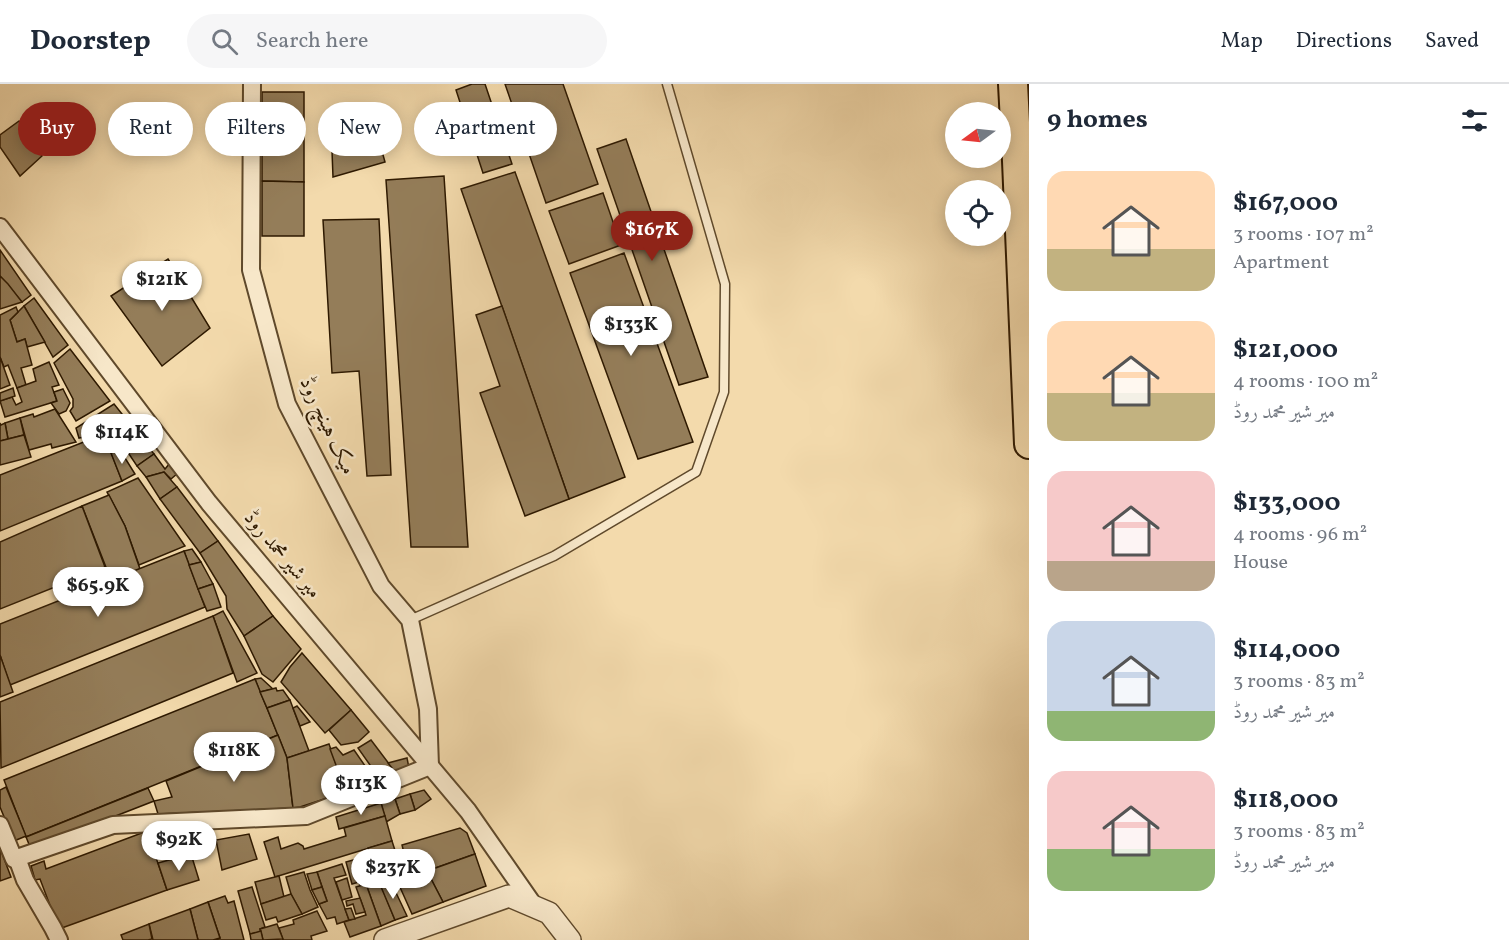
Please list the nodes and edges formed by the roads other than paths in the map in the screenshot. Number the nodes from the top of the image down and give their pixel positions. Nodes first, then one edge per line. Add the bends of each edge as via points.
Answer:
1 (252, 84) edge
2 (667, 84) edge
3 (1013, 84) edge
4 (0, 227) edge
5 (1029, 444) edge
6 (410, 620) junction
7 (430, 766) junction
8 (0, 825) edge
9 (17, 858) junction
10 (535, 907) junction
11 (59, 940) edge
12 (385, 940) edge
13 (570, 940) edge

1 - 6 street, میک ہینچ روڈ via 251,270 287,404 381,586
2 - 6 lane via 725,284 724,392 696,471 554,556
3 - 5 highway
4 - 7 street, میر شیر محمد روڈ via 208,503
6 - 7 street, میک ہینچ روڈ via 428,709
7 - 9 street via 306,816 113,825
7 - 10 street, میر شیر محمد روڈ via 468,811
8 - 9 street via 14,859
9 - 11 street
10 - 12 street via 509,896
10 - 13 street via 549,913

